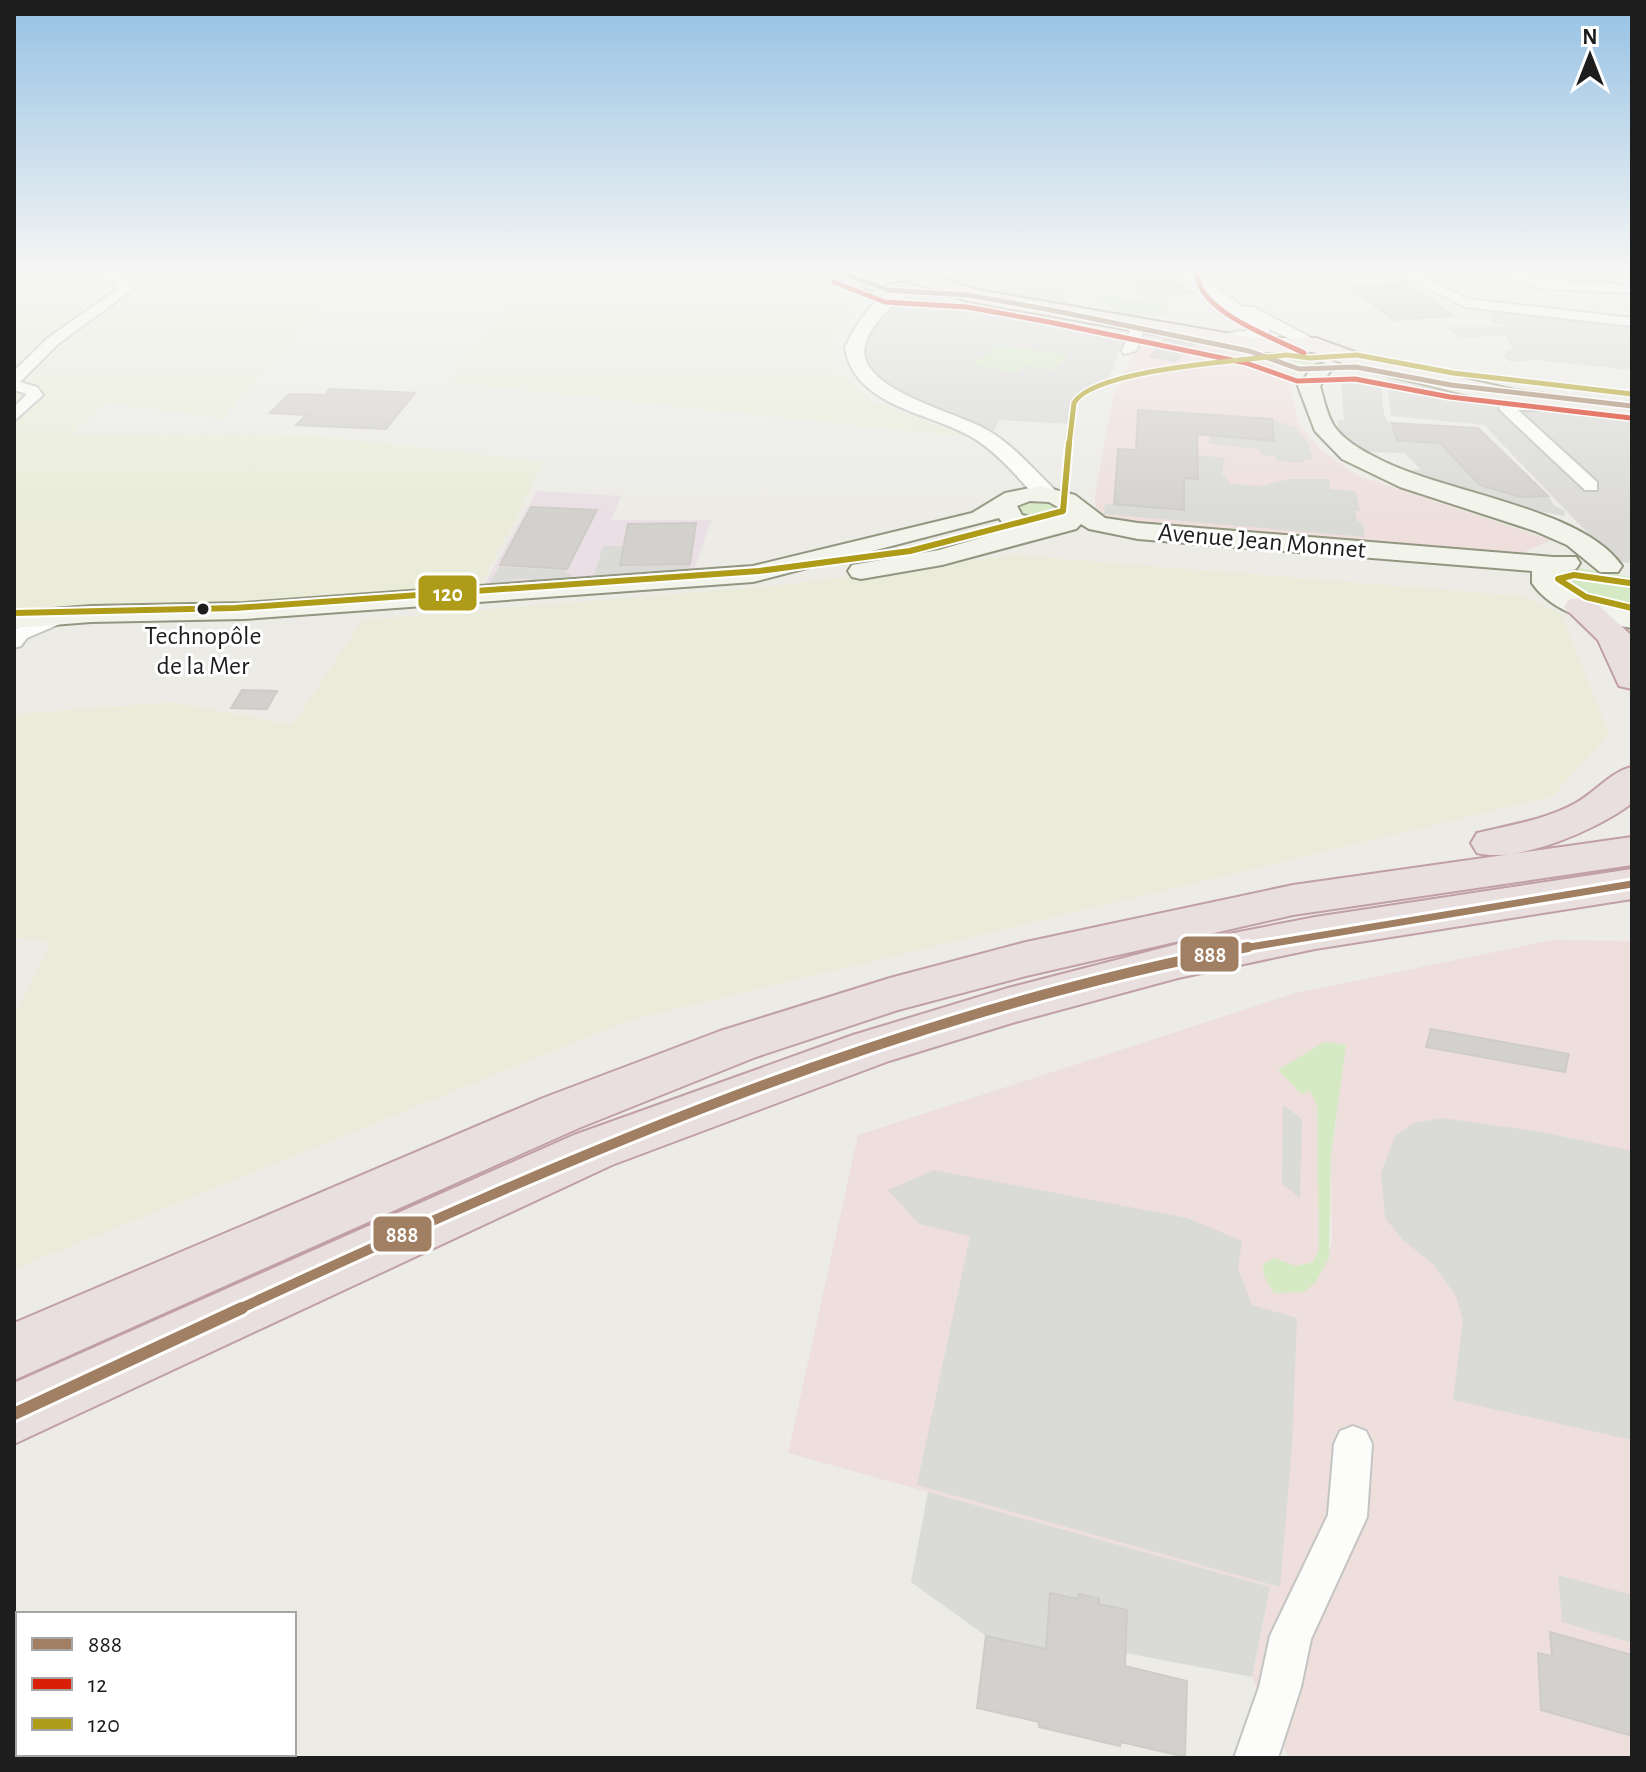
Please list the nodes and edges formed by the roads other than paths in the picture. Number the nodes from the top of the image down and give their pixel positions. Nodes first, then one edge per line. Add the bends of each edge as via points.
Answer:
1 (40, 354) edge
2 (854, 354) edge
3 (1279, 354) joint
4 (1323, 354) edge
5 (1332, 364) junction
6 (14, 379) edge
7 (14, 385) edge
8 (1569, 405) junction
9 (1632, 412) edge
10 (14, 416) edge
11 (1020, 467) junction
12 (1591, 486) dead end
13 (1046, 494) junction
14 (1011, 501) junction
15 (1060, 522) junction
16 (1621, 568) edge
17 (1558, 572) junction
18 (1581, 607) junction
19 (1632, 620) edge
20 (21, 637) edge
21 (1632, 678) edge
22 (1632, 779) edge
23 (1632, 851) edge
24 (1632, 884) edge
25 (1632, 915) edge
26 (1026, 959) junction
27 (1178, 961) junction
28 (14, 1352) edge
29 (14, 1414) edge
30 (1353, 1444) dead end
31 (1256, 1758) edge

1 - 6 street
2 - 11 street via 867,379 894,397 971,428
3 - 5 main road
3 - 17 main road via 1312,430 1347,461 1389,482 1559,536 1577,553
4 - 5 main road
5 - 8 main road
5 - 16 main road via 1309,386 1323,426 1343,448 1393,474 1564,533
7 - 10 street via 35,395
8 - 9 main road
8 - 12 street via 1507,408
11 - 13 street
11 - 14 street
13 - 14 main road, Avenue Jean Monnet
13 - 15 main road via 1066,500
14 - 15 main road via 1005,513 1013,520
14 - 20 main road, Avenue Jean Monnet via 981,518 753,574 244,611
15 - 17 main road, Avenue Jean Monnet via 1387,552 1503,572
15 - 20 main road, Avenue Jean Monnet via 1014,539 912,563 760,583
16 - 17 main road
17 - 18 main road
18 - 19 main road
18 - 21 highway via 1614,636
22 - 26 highway via 1618,796 1556,828 1218,898
23 - 26 highway via 1293,900
24 - 27 highway via 1315,933
25 - 27 highway via 1504,919 1317,950
26 - 28 highway via 738,1044 561,1113
27 - 29 highway via 871,1048 593,1150
30 - 31 street via 1347,1517 1291,1636

